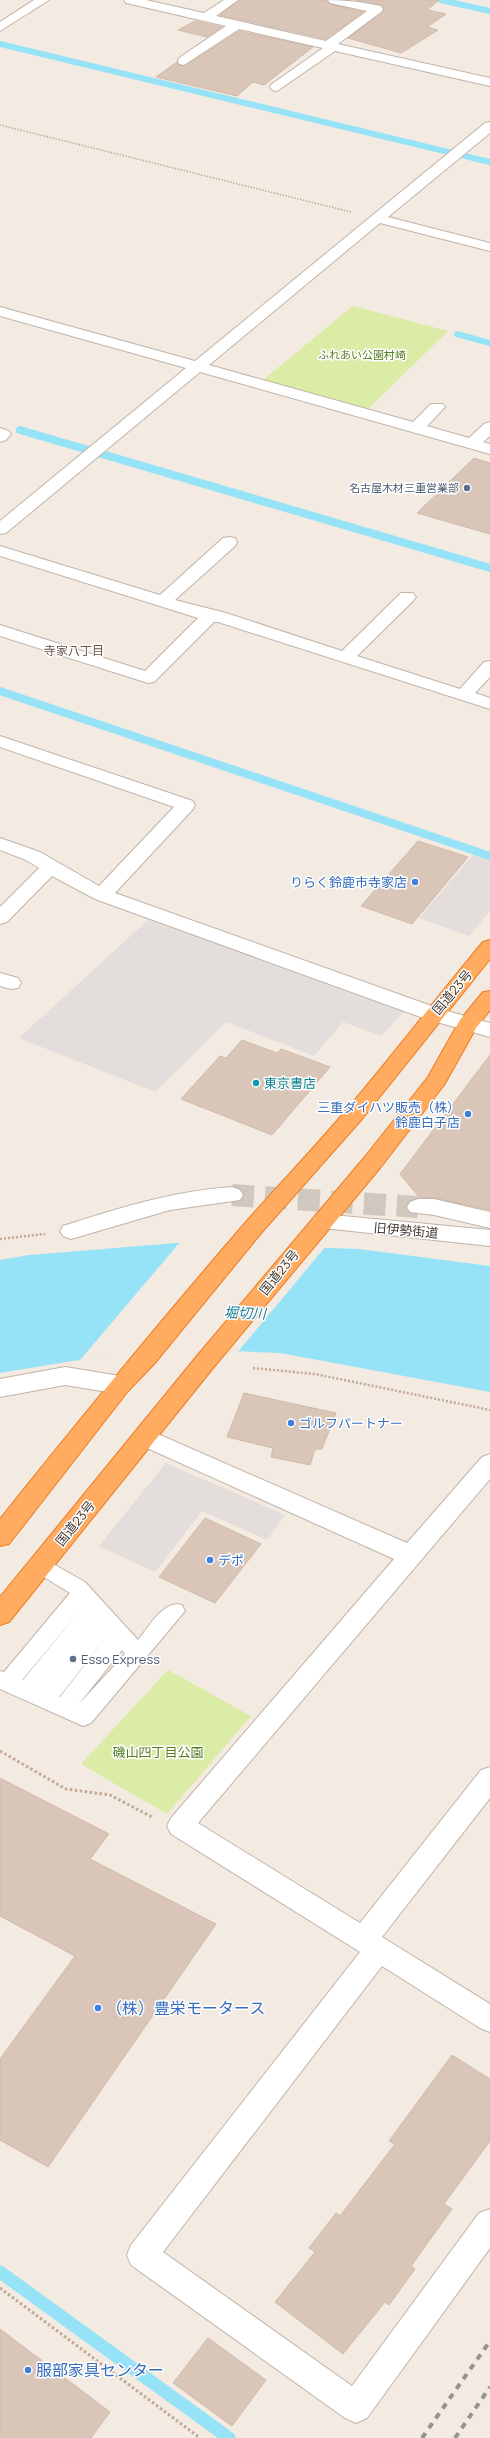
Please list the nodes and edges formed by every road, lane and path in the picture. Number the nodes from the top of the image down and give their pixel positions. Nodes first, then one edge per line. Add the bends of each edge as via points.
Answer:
1 (43, 0) edge
2 (130, 0) edge
3 (232, 0) edge
4 (334, 0) edge
5 (206, 17) junction
6 (237, 24) junction
7 (0, 27) edge
8 (331, 46) junction
9 (184, 61) dead end
10 (490, 82) edge
11 (277, 87) dead end
12 (0, 125) edge
13 (490, 126) edge
14 (377, 218) junction
15 (490, 247) edge
16 (0, 311) edge
17 (199, 367) junction
18 (437, 407) dead end
19 (417, 427) junction
20 (490, 427) edge
21 (0, 433) edge
22 (0, 437) edge
23 (474, 442) junction
24 (490, 449) edge
25 (0, 529) edge
26 (229, 542) dead end
27 (0, 551) edge
28 (407, 597) dead end
29 (164, 601) junction
30 (210, 616) junction
31 (0, 630) edge
32 (346, 657) junction
33 (490, 666) edge
34 (464, 695) junction
35 (490, 704) edge
36 (0, 741) edge
37 (0, 844) edge
38 (50, 867) junction
39 (102, 895) junction
40 (0, 918) edge
41 (490, 946) edge
42 (490, 997) edge
43 (433, 1014) junction
44 (467, 1025) junction
45 (490, 1030) edge
46 (232, 1195) tunnel mouth
47 (418, 1207) tunnel mouth
48 (490, 1220) edge
49 (318, 1226) junction
50 (71, 1231) dead end
51 (490, 1238) edge
52 (253, 1368) dead end
53 (120, 1385) junction
54 (0, 1388) edge
55 (490, 1410) edge
56 (144, 1437) junction
57 (490, 1463) edge
58 (0, 1537) edge
59 (411, 1556) junction
60 (41, 1565) junction
61 (175, 1611) dead end
62 (102, 1614) junction
63 (0, 1615) edge
64 (138, 1654) junction
65 (4, 1681) edge
66 (35, 1695) junction
67 (64, 1708) junction
68 (0, 1751) edge
69 (490, 1778) edge
70 (180, 1826) junction
71 (370, 1945) junction
72 (490, 2019) edge
73 (490, 2223) edge
74 (0, 2288) edge
75 (200, 2438) edge

1 - 7 street
2 - 5 street
3 - 5 street
4 - 8 street via 377,9
5 - 6 street
6 - 8 street
6 - 9 street
8 - 10 street
8 - 11 street
12 - 14 path
13 - 14 street
14 - 15 street
14 - 17 street
16 - 17 street
17 - 19 street
17 - 25 street
18 - 19 street
19 - 23 street
20 - 23 street
21 - 22 street via 3,434
23 - 24 street
26 - 29 street
27 - 29 street
28 - 32 street
29 - 30 street
30 - 31 street via 148,678
30 - 32 street
32 - 34 street
33 - 34 street
34 - 35 street
36 - 39 street via 186,805
37 - 38 street via 33,856
38 - 39 street via 84,888
38 - 40 street
39 - 43 street
41 - 43 highway, 国道23号
42 - 44 highway, 国道23号
43 - 44 street
43 - 53 highway, 国道23号 via 356,1114 254,1227 146,1358
44 - 45 street
44 - 49 highway, 国道23号 via 437,1080 372,1163
46 - 50 street via 203,1196 164,1203
47 - 48 street via 434,1207
49 - 51 street, 旧伊勢街道
49 - 56 highway, 国道23号
52 - 55 path via 315,1374
53 - 54 street via 65,1376
53 - 58 highway, 国道23号
56 - 59 street
56 - 60 highway, 国道23号
57 - 59 street
59 - 70 street
60 - 62 lane via 78,1588
60 - 63 highway, 国道23号
61 - 64 lane
62 - 64 lane
62 - 65 lane
62 - 66 lane
62 - 67 lane
64 - 67 lane via 83,1717
65 - 66 lane
66 - 67 lane
68 - 70 path via 66,1789 110,1795 163,1822
69 - 71 street
70 - 71 street
71 - 72 street
71 - 73 street via 142,2255 356,2407
74 - 75 path

